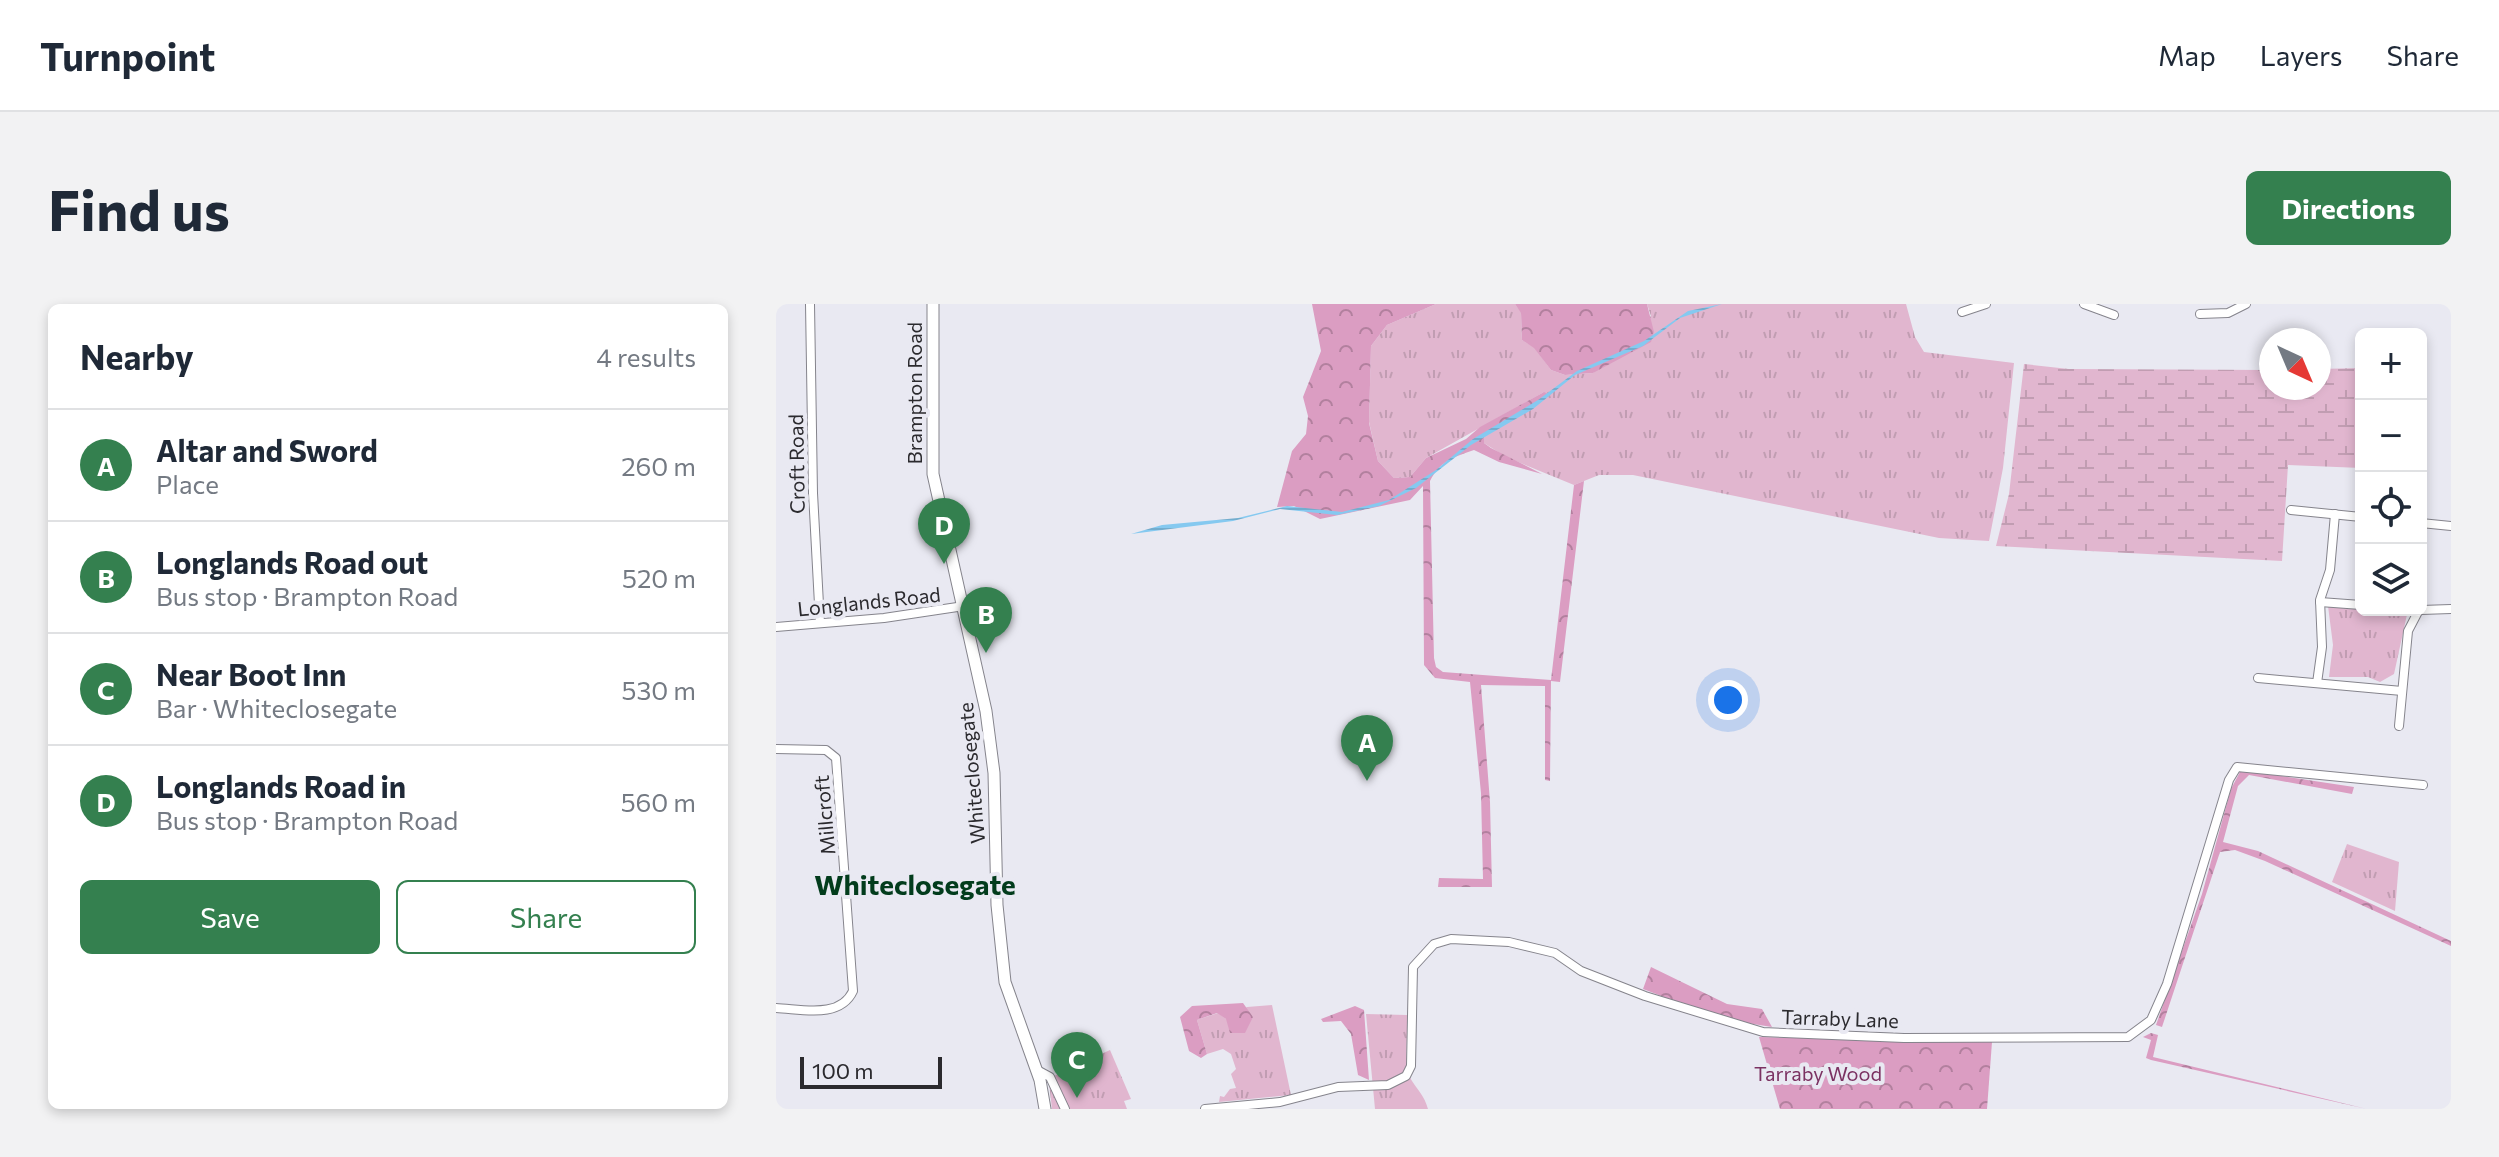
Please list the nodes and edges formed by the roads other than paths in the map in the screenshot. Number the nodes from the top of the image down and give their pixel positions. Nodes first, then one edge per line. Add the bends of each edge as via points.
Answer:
1 (810, 304) edge
2 (933, 304) edge
3 (1986, 304) edge
4 (2084, 304) edge
5 (2246, 304) edge
6 (1962, 312) dead end
7 (2200, 314) dead end
8 (2114, 315) dead end
9 (2291, 510) dead end
10 (2335, 514) junction
11 (2355, 516) edge
12 (2427, 524) edge
13 (2451, 526) edge
14 (2320, 602) junction
15 (2355, 605) edge
16 (964, 606) junction
17 (2451, 609) edge
18 (2427, 610) edge
19 (2417, 616) edge
20 (820, 623) junction
21 (776, 627) edge
22 (978, 668) joint
23 (2258, 678) dead end
24 (2317, 683) junction
25 (2402, 691) junction
26 (2399, 726) dead end
27 (776, 749) edge
28 (2423, 785) dead end
29 (776, 1008) edge
30 (1037, 1070) junction
31 (1045, 1109) edge
32 (1065, 1109) edge
33 (1205, 1109) edge

1 - 20 street, Croft Road
2 - 16 main road, Brampton Road via 933,474
3 - 6 street
4 - 8 street
5 - 7 street via 2228,313
9 - 10 street
10 - 11 street
10 - 14 street via 2330,570
12 - 13 street
14 - 15 street
14 - 24 street
16 - 20 street, Longlands Road
16 - 22 main road, Brampton Road
17 - 18 street
19 - 25 street via 2408,631
20 - 21 street, Longlands Road
22 - 30 main road, Whiteclosegate via 994,773 1000,951 1016,1018
23 - 24 street
24 - 25 street
25 - 26 street
27 - 29 street, Millcroft via 826,750 836,758 853,991 833,1010
28 - 33 street, Tarraby Lane via 2237,767 2167,984 2151,1020 2128,1037 1904,1038 1763,1032 1604,982 1542,948 1451,939 1421,954 1410,976 1406,1076 1388,1085 1338,1087 1280,1102
30 - 31 main road, Whiteclosegate
30 - 32 street via 1050,1077

